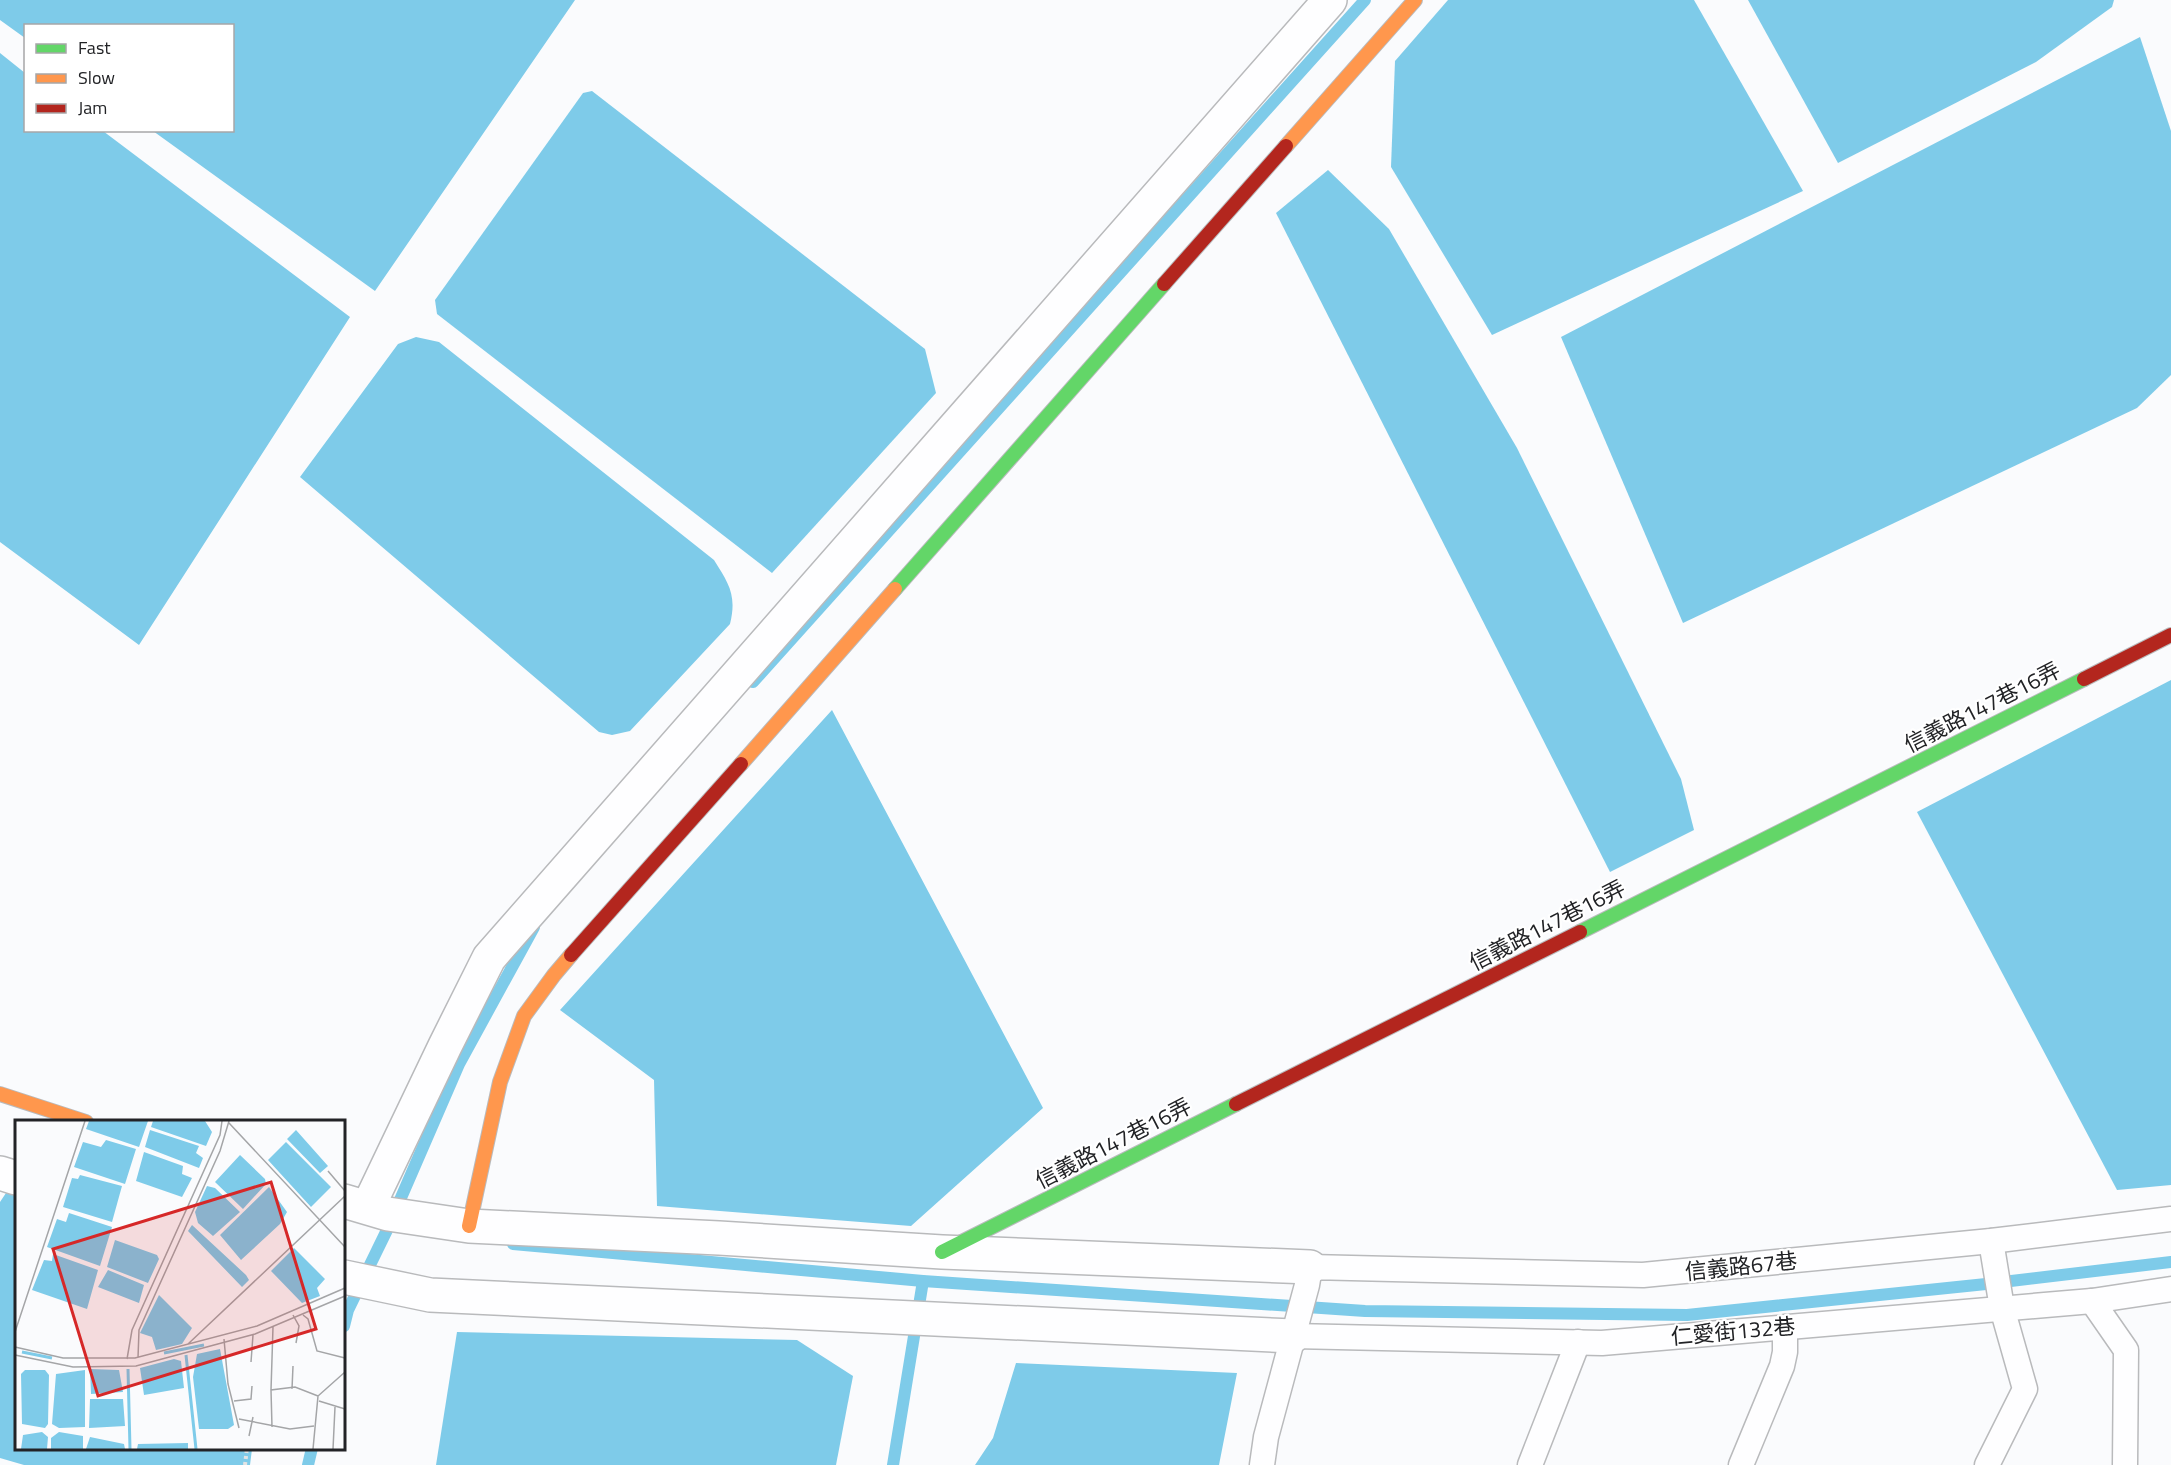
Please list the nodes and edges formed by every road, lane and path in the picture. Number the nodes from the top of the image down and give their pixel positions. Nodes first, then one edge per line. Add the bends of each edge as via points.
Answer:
1 (1330, 0) edge
2 (1415, 0) edge
3 (2171, 635) edge
4 (0, 1094) edge
5 (80, 1120) edge
6 (0, 1173) edge
7 (15, 1178) edge
8 (366, 1207) edge
9 (2171, 1219) edge
10 (455, 1225) junction
11 (1992, 1246) junction
12 (942, 1252) junction
13 (1308, 1276) junction
14 (357, 1280) edge
15 (2171, 1289) edge
16 (2001, 1300) junction
17 (2092, 1301) junction
18 (1785, 1327) junction
19 (1295, 1328) junction
20 (1578, 1342) junction
21 (247, 1450) edge
22 (245, 1465) edge
23 (1262, 1465) edge
24 (1530, 1465) edge
25 (1741, 1465) edge
26 (1987, 1465) edge
27 (2126, 1465) edge

1 - 8 street via 489,958
2 - 10 street via 554,975 524,1016
3 - 12 street, 信義路147巷16弄
4 - 5 street
6 - 7 street
8 - 10 street
9 - 11 lane, 信義路67巷
10 - 12 street
11 - 13 lane, 信義路67巷 via 1642,1275
11 - 16 lane
12 - 13 street
13 - 19 lane
14 - 19 street via 430,1295
15 - 17 lane, 仁愛街132巷
16 - 17 lane, 仁愛街132巷
16 - 18 lane, 仁愛街132巷
16 - 26 lane via 2025,1389
17 - 27 lane via 2126,1350
18 - 20 lane, 仁愛街132巷
18 - 25 lane via 1782,1366
19 - 20 lane, 仁愛街132巷
19 - 23 lane
20 - 24 lane
21 - 22 path

